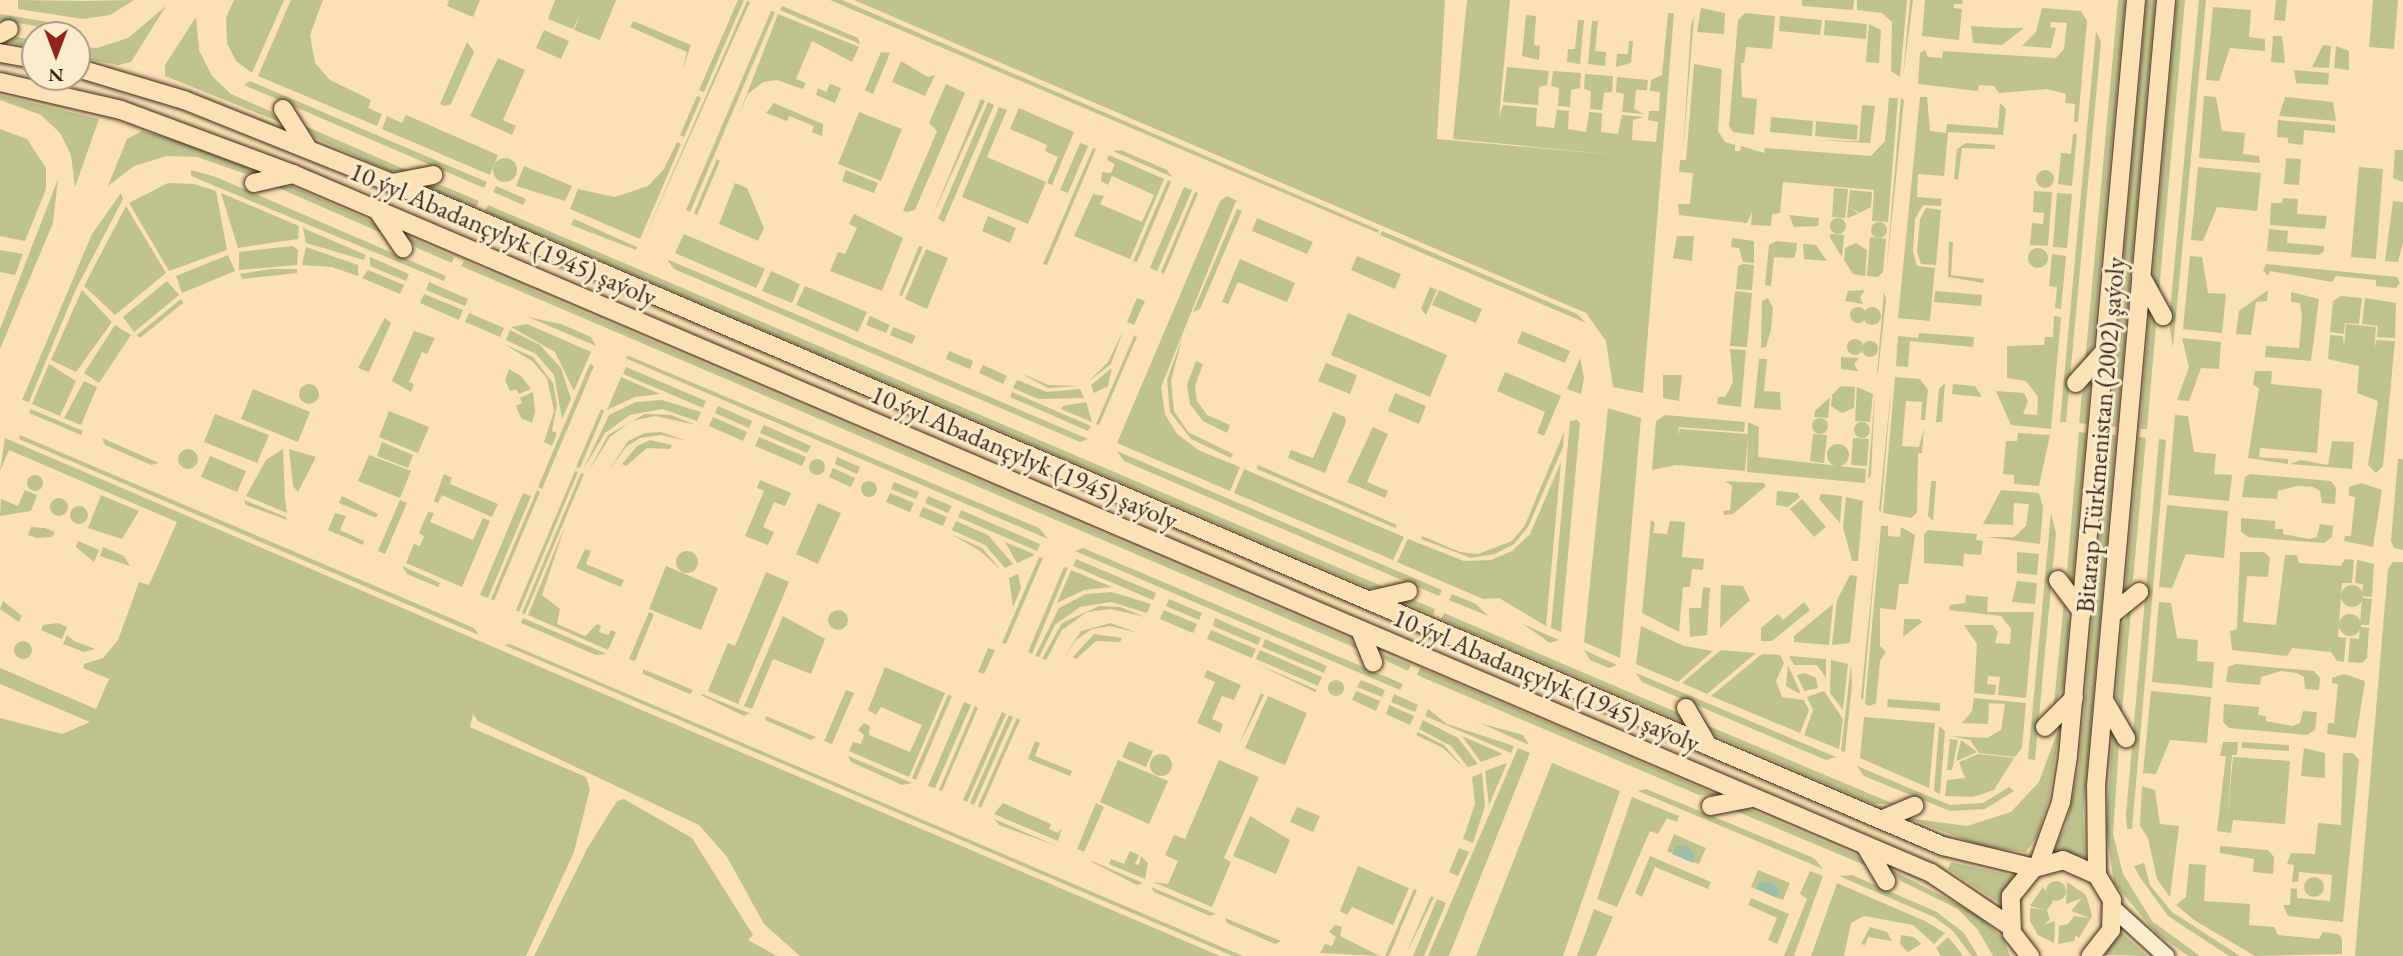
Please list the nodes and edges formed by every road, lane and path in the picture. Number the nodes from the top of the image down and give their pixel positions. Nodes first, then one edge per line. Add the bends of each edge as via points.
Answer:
1 (2136, 0) edge
2 (2166, 0) edge
3 (0, 52) edge
4 (21, 56) edge
5 (91, 72) edge
6 (0, 82) edge
7 (283, 109) dead end
8 (307, 147) junction
9 (293, 174) junction
10 (433, 175) dead end
11 (254, 183) dead end
12 (392, 183) junction
13 (379, 211) junction
14 (403, 248) dead end
15 (2141, 276) junction
16 (2163, 316) dead end
17 (2104, 352) junction
18 (2076, 383) dead end
19 (2058, 580) dead end
20 (1408, 591) dead end
21 (2139, 592) dead end
22 (1370, 600) junction
23 (2082, 612) junction
24 (2112, 614) junction
25 (1360, 630) junction
26 (1373, 662) dead end
27 (2074, 698) junction
28 (2105, 702) junction
29 (1686, 708) dead end
30 (2045, 727) dead end
31 (2126, 738) dead end
32 (1707, 744) junction
33 (1752, 797) junction
34 (1711, 806) dead end
35 (1914, 806) dead end
36 (1883, 819) junction
37 (1865, 845) junction
38 (2036, 867) junction
39 (2097, 875) junction
40 (1886, 881) dead end
41 (2113, 908) junction
42 (2010, 926) junction
43 (2023, 953) edge
44 (2091, 956) edge
45 (2166, 956) edge

1 - 17 main road, Bitarap Türkmenistan (2002) şaýoly
2 - 15 main road, Bitarap Türkmenistan (2002) şaýoly
3 - 4 main road
5 - 8 main road, 10 ýyl Abadançylyk (1945) şaýoly via 136,83
6 - 9 main road, 10 ýyl Abadançylyk (1945) şaýoly via 121,110
7 - 8 main road
8 - 12 main road, 10 ýyl Abadançylyk (1945) şaýoly
9 - 11 main road
9 - 13 main road, 10 ýyl Abadançylyk (1945) şaýoly
10 - 12 main road
12 - 22 main road, 10 ýyl Abadançylyk (1945) şaýoly
13 - 14 main road
13 - 25 main road, 10 ýyl Abadançylyk (1945) şaýoly
15 - 16 main road
15 - 24 main road, Bitarap Türkmenistan (2002) şaýoly
17 - 18 main road
17 - 23 main road, Bitarap Türkmenistan (2002) şaýoly
19 - 23 main road
20 - 22 main road
21 - 24 main road
22 - 32 main road, 10 ýyl Abadançylyk (1945) şaýoly
23 - 27 main road, Bitarap Türkmenistan (2002) şaýoly
24 - 28 main road, Bitarap Türkmenistan (2002) şaýoly
25 - 26 main road
25 - 33 main road, 10 ýyl Abadançylyk (1945) şaýoly
27 - 30 main road
27 - 38 main road, Bitarap Türkmenistan (2002) şaýoly via 2061,802
28 - 31 main road
28 - 39 main road, Bitarap Türkmenistan (2002) şaýoly via 2095,807
29 - 32 main road
32 - 36 main road, 10 ýyl Abadançylyk (1945) şaýoly
33 - 34 main road
33 - 37 main road, 10 ýyl Abadançylyk (1945) şaýoly
35 - 36 main road
36 - 38 main road, 10 ýyl Abadançylyk (1945) şaýoly via 1963,854
37 - 40 main road
37 - 42 main road, 10 ýyl Abadançylyk (1945) şaýoly via 1957,887
38 - 39 main road, 10 ýyl Abadançylyk (1945) şaýoly via 2070,861
38 - 42 main road, Bitarap Türkmenistan (2002) şaýoly via 2011,896
39 - 41 main road
41 - 44 main road via 2108,937
41 - 45 main road
42 - 43 main road

